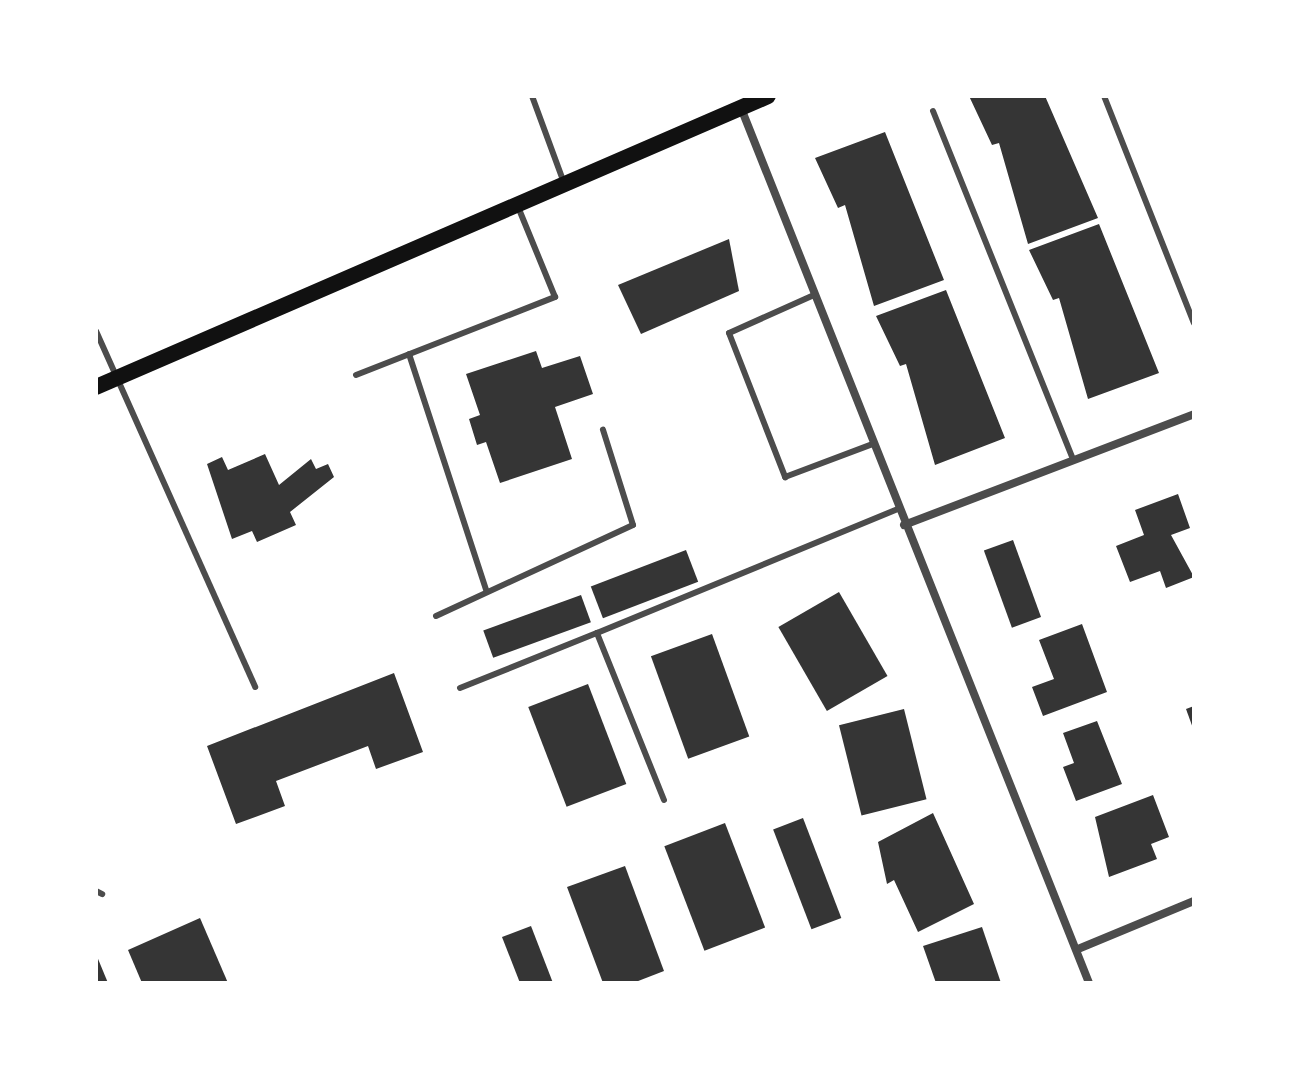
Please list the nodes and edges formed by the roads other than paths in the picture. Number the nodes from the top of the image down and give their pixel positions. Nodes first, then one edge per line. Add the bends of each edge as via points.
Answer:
1 (532, 96) edge
2 (768, 96) edge
3 (1104, 96) edge
4 (741, 108) junction
5 (933, 111) dead end
6 (564, 183) junction
7 (516, 203) junction
8 (814, 295) junction
9 (1194, 323) edge
10 (96, 331) edge
11 (409, 354) junction
12 (356, 375) dead end
13 (117, 377) junction
14 (96, 387) edge
15 (1194, 414) edge
16 (603, 430) dead end
17 (873, 444) junction
18 (1073, 459) junction
19 (898, 509) junction
20 (904, 525) junction
21 (487, 592) junction
22 (436, 616) dead end
23 (597, 633) junction
24 (255, 687) dead end
25 (460, 688) dead end
26 (664, 800) dead end
27 (1194, 901) edge
28 (1078, 949) junction
29 (1089, 983) edge

1 - 6 lane
2 - 4 main road
3 - 9 lane
4 - 6 main road
4 - 8 street
5 - 18 lane
6 - 7 main road
7 - 11 lane via 555,297
7 - 13 main road
8 - 17 street
8 - 17 lane via 729,333 785,477
10 - 13 lane
11 - 12 lane
11 - 21 lane
13 - 14 main road
13 - 24 lane
15 - 18 street
16 - 21 lane via 633,525
17 - 19 street
18 - 20 street
19 - 20 street
19 - 23 lane
20 - 28 street
21 - 22 lane
23 - 25 lane
23 - 26 lane
27 - 28 street
28 - 29 street

